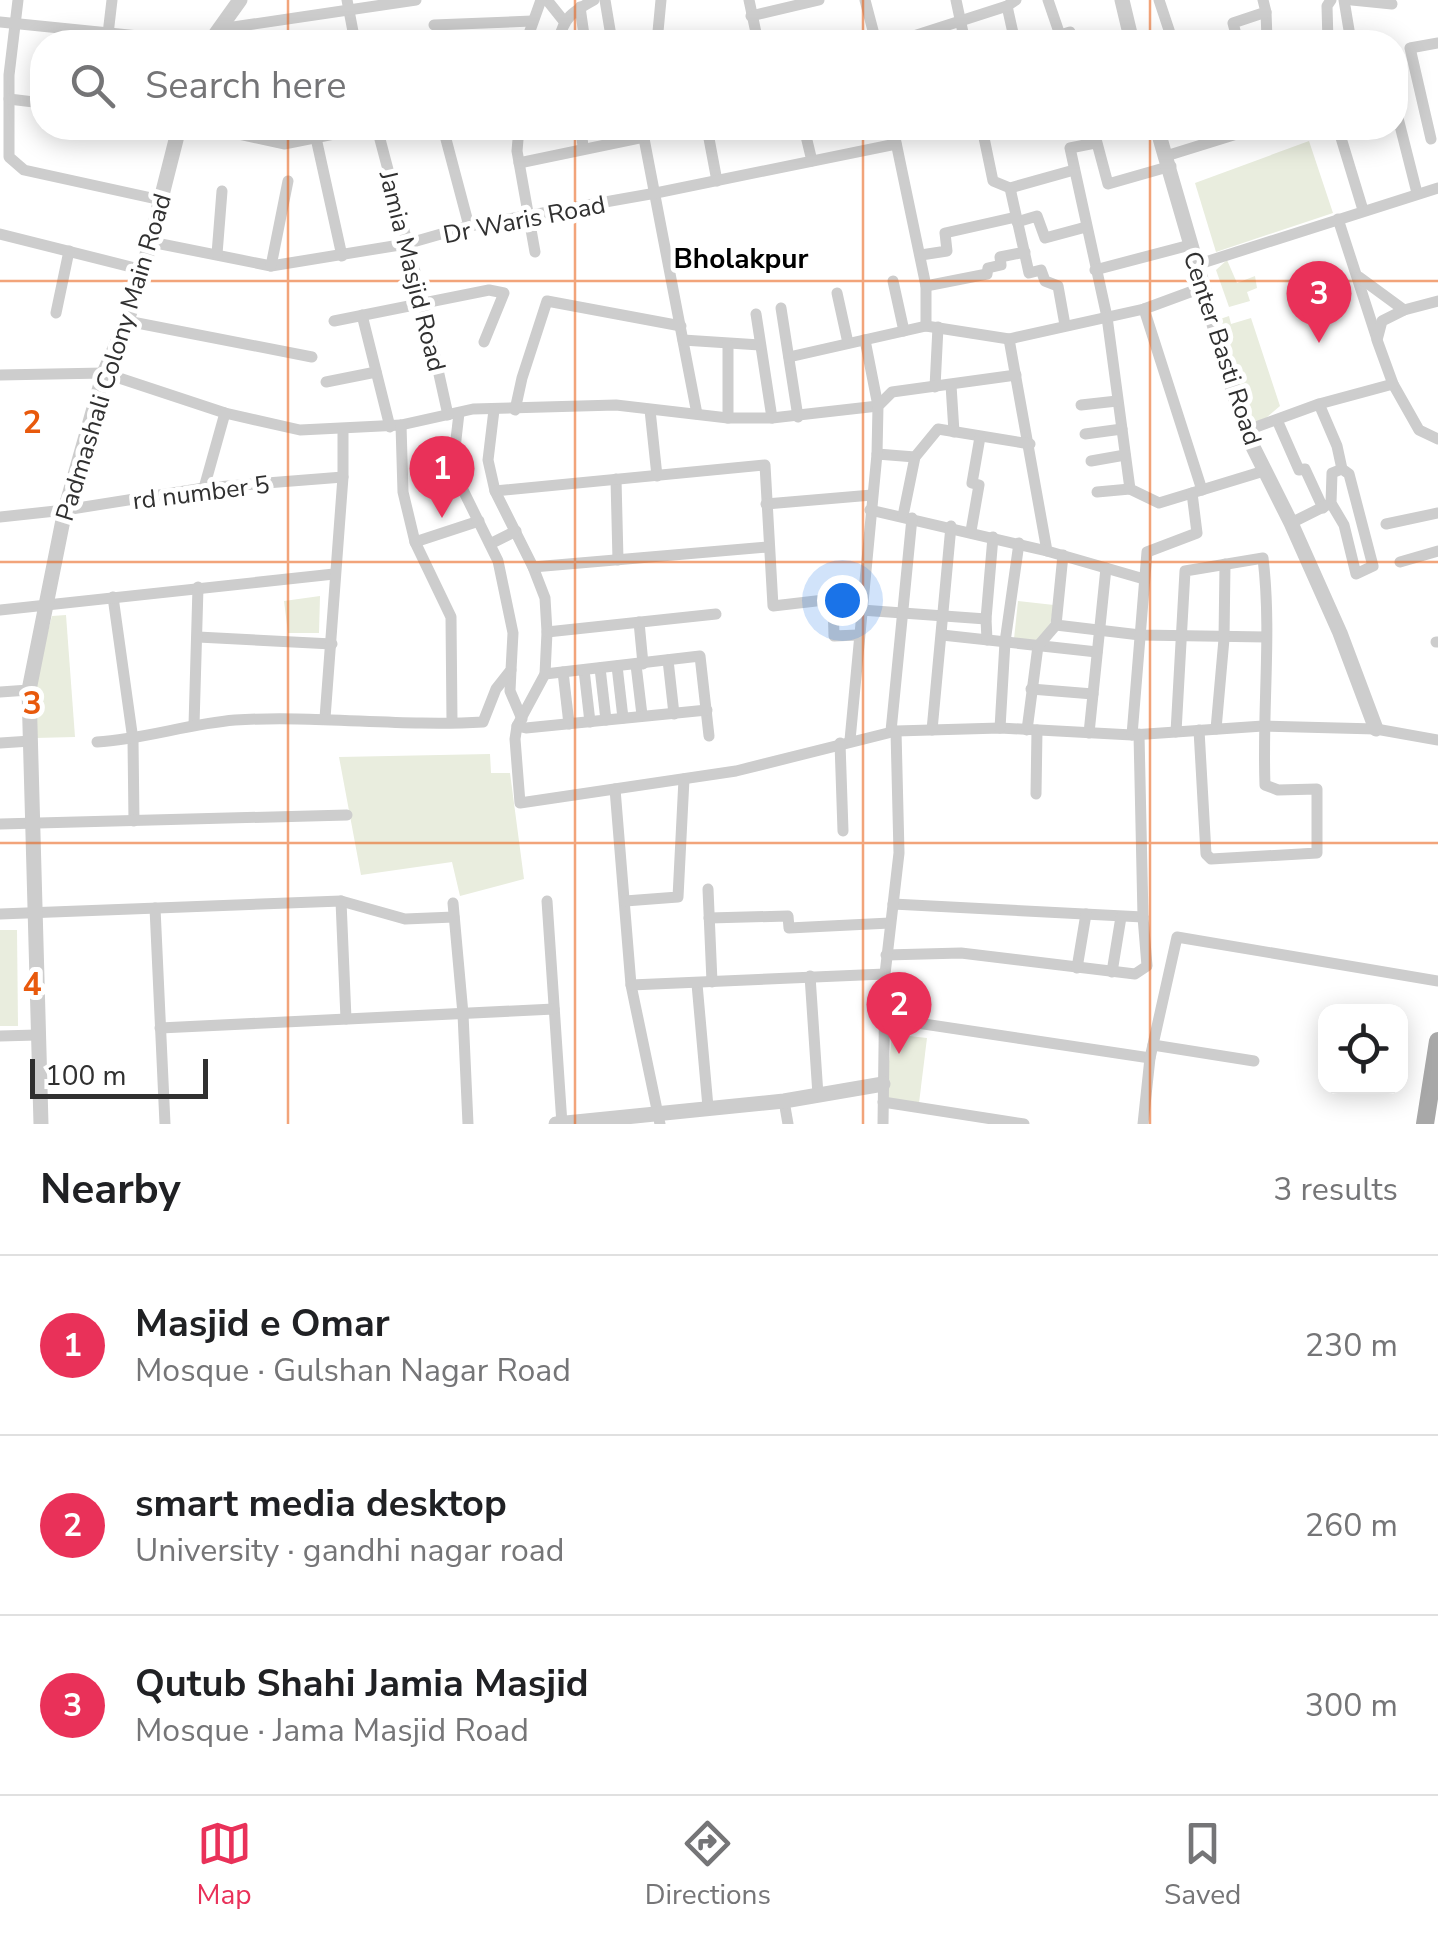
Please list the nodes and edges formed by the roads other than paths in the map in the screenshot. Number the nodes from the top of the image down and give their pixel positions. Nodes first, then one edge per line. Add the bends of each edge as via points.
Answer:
1 (18, 0) edge
2 (112, 0) edge
3 (240, 0) edge
4 (416, 0) edge
5 (544, 0) edge
6 (594, 0) edge
7 (606, 0) edge
8 (662, 0) edge
9 (748, 0) edge
10 (818, 0) edge
11 (865, 0) edge
12 (956, 0) edge
13 (1048, 0) edge
14 (1122, 0) edge
15 (1159, 0) edge
16 (1331, 0) edge
17 (1344, 0) edge
18 (1352, 0) edge
19 (1012, 3) edge
20 (1392, 4) dead end
21 (348, 6) edge
22 (1264, 6) edge
23 (580, 7) junction
24 (751, 16) junction
25 (563, 20) junction
26 (532, 21) junction
27 (0, 22) edge
28 (961, 22) junction
29 (16, 24) junction
30 (434, 25) dead end
31 (71, 30) edge
32 (108, 30) edge
33 (219, 30) edge
34 (242, 30) edge
35 (529, 30) edge
36 (561, 30) edge
37 (583, 30) edge
38 (610, 30) edge
39 (658, 30) edge
40 (755, 30) edge
41 (873, 30) edge
42 (935, 30) edge
43 (963, 30) edge
44 (1015, 30) edge
45 (1059, 30) edge
46 (1130, 30) edge
47 (1169, 30) edge
48 (1235, 30) edge
49 (1327, 30) edge
50 (1348, 30) edge
51 (1438, 43) edge
52 (4, 75) edge
53 (10, 99) junction
54 (30, 102) edge
55 (1431, 139) dead end
56 (177, 140) edge
57 (266, 140) edge
58 (305, 140) edge
59 (316, 140) edge
60 (380, 140) edge
61 (446, 140) edge
62 (519, 140) edge
63 (582, 140) edge
64 (611, 140) edge
65 (645, 140) edge
66 (709, 140) edge
67 (807, 140) edge
68 (895, 140) edge
69 (984, 140) edge
70 (1094, 140) edge
71 (1161, 140) edge
72 (1224, 140) edge
73 (1342, 140) edge
74 (1404, 140) edge
75 (896, 144) junction
76 (1095, 144) junction
77 (583, 147) junction
78 (4, 156) edge
79 (812, 161) junction
80 (1168, 161) junction
81 (519, 162) junction
82 (1074, 170) junction
83 (717, 180) junction
84 (288, 181) dead end
85 (1010, 188) junction
86 (1438, 188) edge
87 (222, 191) dead end
88 (656, 193) junction
89 (1417, 193) junction
90 (161, 200) junction
91 (1363, 210) junction
92 (530, 215) junction
93 (1016, 219) junction
94 (1338, 219) junction
95 (468, 226) junction
96 (1086, 227) junction
97 (0, 234) edge
98 (151, 242) junction
99 (406, 244) junction
100 (1190, 246) junction
101 (70, 251) junction
102 (535, 252) dead end
103 (1025, 252) junction
104 (217, 254) junction
105 (342, 256) junction
106 (921, 256) junction
107 (271, 266) junction
108 (1196, 266) junction
109 (143, 270) junction
110 (1095, 270) junction
111 (1358, 277) junction
112 (893, 280) dead end
113 (926, 286) junction
114 (1201, 288) junction
115 (837, 292) dead end
116 (1438, 301) edge
117 (423, 302) junction
118 (781, 308) dead end
119 (1144, 309) junction
120 (1404, 310) junction
121 (56, 314) dead end
122 (756, 314) dead end
123 (362, 315) junction
124 (1107, 317) junction
125 (334, 321) dead end
126 (127, 322) junction
127 (932, 326) junction
128 (1065, 326) junction
129 (904, 331) junction
130 (682, 333) junction
131 (1008, 339) junction
132 (865, 340) junction
133 (1377, 340) junction
134 (484, 342) dead end
135 (848, 344) junction
136 (728, 345) junction
137 (760, 345) junction
138 (789, 356) junction
139 (312, 358) dead end
140 (376, 372) junction
141 (104, 373) junction
142 (0, 375) edge
143 (1016, 376) junction
144 (326, 382) dead end
145 (1393, 384) junction
146 (951, 385) junction
147 (935, 386) junction
148 (1117, 400) junction
149 (1319, 404) junction
150 (1081, 405) dead end
151 (878, 406) junction
152 (494, 410) junction
153 (516, 410) junction
154 (650, 410) junction
155 (225, 413) junction
156 (453, 414) junction
157 (698, 414) junction
158 (798, 417) junction
159 (728, 418) junction
160 (772, 418) junction
161 (1277, 420) junction
162 (396, 426) junction
163 (1122, 429) junction
164 (343, 430) junction
165 (1245, 431) junction
166 (954, 432) junction
167 (1085, 434) dead end
168 (980, 437) junction
169 (1438, 439) edge
170 (1030, 444) junction
171 (876, 454) junction
172 (1125, 455) junction
173 (914, 456) junction
174 (1091, 462) dead end
175 (1342, 469) junction
176 (1264, 471) junction
177 (657, 476) junction
178 (342, 477) junction
179 (616, 479) junction
180 (204, 488) junction
181 (1130, 488) junction
182 (494, 490) junction
183 (1097, 492) dead end
184 (1197, 492) junction
185 (872, 495) junction
186 (766, 504) junction
187 (1327, 505) junction
188 (65, 510) junction
189 (870, 510) junction
190 (1438, 514) edge
191 (0, 517) edge
192 (907, 517) junction
193 (1362, 520) junction
194 (479, 522) junction
195 (1292, 523) junction
196 (1386, 524) dead end
197 (1344, 525) junction
198 (952, 526) junction
199 (516, 531) junction
200 (971, 531) junction
201 (994, 537) junction
202 (415, 542) junction
203 (490, 544) junction
204 (1020, 544) junction
205 (768, 546) junction
206 (1047, 551) junction
207 (1438, 552) edge
208 (1063, 556) junction
209 (618, 560) junction
210 (1400, 562) dead end
211 (1225, 564) junction
212 (533, 566) junction
213 (1106, 568) junction
214 (334, 574) junction
215 (1144, 579) junction
216 (198, 588) junction
217 (113, 597) junction
218 (46, 605) junction
219 (0, 610) edge
220 (861, 610) junction
221 (716, 614) dead end
222 (902, 614) junction
223 (944, 617) junction
224 (986, 619) junction
225 (639, 622) junction
226 (1056, 624) junction
227 (547, 632) junction
228 (1099, 632) junction
229 (858, 635) junction
230 (942, 635) junction
231 (1140, 635) junction
232 (198, 637) junction
233 (1183, 637) junction
234 (1266, 637) junction
235 (1224, 638) junction
236 (987, 640) junction
237 (1005, 642) junction
238 (332, 644) junction
239 (1038, 646) junction
240 (1097, 652) junction
241 (668, 660) junction
242 (640, 664) junction
243 (617, 666) junction
244 (600, 668) junction
245 (511, 670) junction
246 (584, 670) junction
247 (563, 672) junction
248 (545, 674) junction
249 (1031, 689) junction
250 (29, 690) junction
251 (0, 692) edge
252 (1093, 694) junction
253 (707, 710) junction
254 (674, 714) junction
255 (642, 715) junction
256 (325, 718) junction
257 (624, 718) junction
258 (606, 720) junction
259 (452, 722) junction
260 (520, 722) junction
261 (590, 722) junction
262 (570, 724) junction
263 (194, 725) junction
264 (1262, 726) junction
265 (1000, 728) junction
266 (1376, 728) junction
267 (1216, 729) junction
268 (932, 730) junction
269 (1032, 730) junction
270 (1199, 730) junction
271 (894, 731) junction
272 (1176, 732) junction
273 (1089, 733) junction
274 (1136, 734) junction
275 (708, 736) dead end
276 (133, 740) junction
277 (1438, 740) edge
278 (30, 741) junction
279 (845, 741) junction
280 (97, 742) dead end
281 (0, 743) edge
282 (684, 779) junction
283 (615, 789) junction
284 (1036, 794) dead end
285 (347, 814) dead end
286 (134, 820) junction
287 (0, 824) edge
288 (30, 824) junction
289 (843, 831) dead end
290 (708, 889) dead end
291 (341, 901) junction
292 (625, 901) junction
293 (547, 902) dead end
294 (893, 904) junction
295 (155, 908) junction
296 (33, 913) junction
297 (0, 914) edge
298 (1086, 914) junction
299 (1121, 917) junction
300 (1143, 917) junction
301 (709, 918) junction
302 (890, 923) junction
303 (886, 956) junction
304 (1077, 968) junction
305 (1112, 972) junction
306 (885, 974) junction
307 (810, 976) junction
308 (1438, 981) edge
309 (712, 982) junction
310 (697, 984) junction
311 (632, 986) junction
312 (554, 1009) junction
313 (463, 1014) junction
314 (884, 1018) junction
315 (346, 1019) junction
316 (160, 1028) junction
317 (37, 1035) junction
318 (0, 1036) edge
319 (1438, 1041) edge
320 (1152, 1052) junction
321 (1254, 1061) dead end
322 (883, 1084) junction
323 (818, 1095) junction
324 (784, 1102) junction
325 (883, 1102) junction
326 (708, 1107) junction
327 (660, 1119) edge
328 (41, 1124) edge
329 (165, 1124) edge
330 (468, 1124) edge
331 (560, 1124) edge
332 (788, 1124) edge
333 (882, 1124) edge
334 (1024, 1124) edge
335 (1144, 1124) edge
336 (1425, 1124) edge

1 - 29 street
2 - 32 street
3 - 33 street
4 - 21 street
5 - 25 street
5 - 26 street
6 - 23 street
7 - 38 street
8 - 39 street
9 - 24 street
10 - 24 street
11 - 41 street
12 - 28 street
13 - 45 street
14 - 46 street
15 - 47 street
16 - 49 street
17 - 50 street
18 - 20 street
19 - 28 street
19 - 44 street
21 - 34 street
22 - 48 street via 1233,22
23 - 25 street
23 - 37 street
24 - 40 street
25 - 36 street
26 - 30 street
26 - 35 street
27 - 29 street
28 - 42 street
28 - 43 street
29 - 31 street
29 - 52 street
51 - 55 street via 1410,48
52 - 53 street
53 - 54 street
53 - 78 street
56 - 90 street, Padmashali Colony Main Road
57 - 58 street
59 - 105 street
60 - 99 street, Jamia Masjid Road
61 - 95 street
62 - 81 street
63 - 77 street
64 - 77 street
65 - 88 street
66 - 83 street
67 - 79 street
68 - 75 street
69 - 85 street via 993,182
70 - 76 street
71 - 80 street, Center Basti Road
72 - 80 street
73 - 91 street
74 - 89 street
75 - 79 street, Dr Waris Road
75 - 106 street
76 - 80 street via 1108,184
76 - 82 street via 1070,148
77 - 81 street
78 - 90 street via 24,170
79 - 83 street, Dr Waris Road
80 - 100 street, Center Basti Road
81 - 92 street
82 - 85 street
82 - 96 street
83 - 88 street, Dr Waris Road
84 - 107 street
85 - 93 street
86 - 89 street
87 - 104 street
88 - 92 street, Dr Waris Road
88 - 130 street
89 - 91 street
90 - 98 street, Padmashali Colony Main Road
91 - 94 street
92 - 95 street, Dr Waris Road
92 - 102 street
93 - 96 street via 1038,216 1045,238
93 - 103 street
93 - 106 street via 945,233 948,251
94 - 108 street
94 - 111 street
95 - 99 street, Dr Waris Road
96 - 110 street
97 - 101 street
98 - 104 street, Dr Waris Road
98 - 109 street, Padmashali Colony Main Road
99 - 105 street, Dr Waris Road
99 - 117 street, Jamia Masjid Road
100 - 108 street, Center Basti Road
100 - 110 street
101 - 109 street
101 - 121 street
103 - 113 street via 1000,258 1001,265 986,274
103 - 128 street via 1029,274 1040,270 1045,282 1058,286
104 - 107 street, Dr Waris Road
105 - 107 street, Dr Waris Road
106 - 113 street
108 - 114 street, Center Basti Road
109 - 126 street, Padmashali Colony Main Road
110 - 124 street
111 - 120 street
111 - 133 street
112 - 129 street
113 - 127 street
114 - 119 street
114 - 165 street, Center Basti Road
115 - 135 street
116 - 120 street
117 - 123 street
117 - 134 street via 504,293
117 - 156 street, Jamia Masjid Road
118 - 138 street
119 - 124 street
119 - 184 street
120 - 133 street via 1382,321
122 - 137 street
123 - 125 street
123 - 140 street
124 - 128 street
124 - 148 street
126 - 139 street
126 - 141 street, Padmashali Colony Main Road
127 - 129 street
127 - 131 street
127 - 147 street
128 - 131 street
129 - 132 street
130 - 136 street
130 - 153 street via 547,301
130 - 157 street
131 - 143 street
132 - 135 street
132 - 151 street
133 - 145 street
135 - 138 street
136 - 137 street
136 - 159 street
137 - 160 street
138 - 158 street
140 - 144 street
140 - 162 street
141 - 142 street
141 - 155 street
141 - 188 street, Padmashali Colony Main Road
143 - 146 street
143 - 170 street
145 - 149 street
145 - 169 street via 1419,430
146 - 147 street
146 - 166 street
147 - 151 street via 892,392
148 - 150 street
148 - 163 street
149 - 161 street
149 - 175 street
151 - 158 street
151 - 171 street
152 - 153 street
152 - 156 street
152 - 182 street via 488,460
153 - 154 street
154 - 157 street
154 - 177 street
155 - 164 street via 300,430
155 - 180 street
156 - 162 street
156 - 194 street, Jamia Masjid Road via 454,458
157 - 159 street
158 - 160 street
159 - 160 street
161 - 165 street
161 - 187 street via 1298,470
162 - 164 street
162 - 202 street
163 - 167 street
163 - 172 street
164 - 178 street
165 - 176 street, Center Basti Road
166 - 168 street
166 - 173 street via 938,428
168 - 170 street
168 - 200 street
170 - 206 street
171 - 173 street
171 - 185 street
172 - 174 street
172 - 181 street
173 - 192 street
175 - 187 street via 1332,474
175 - 193 street
176 - 184 street
176 - 195 street, Center Basti Road
177 - 179 street
177 - 186 street via 765,465
178 - 180 street, rd number 5
178 - 214 street
179 - 182 street
179 - 209 street
180 - 188 street, rd number 5
181 - 183 street
181 - 184 street via 1159,503
182 - 199 street
184 - 215 street via 1197,533 1147,552
185 - 186 street
185 - 189 street
186 - 205 street
187 - 195 street
187 - 197 street
188 - 191 street, rd number 5
188 - 218 street, Padmashali Colony Main Road
189 - 192 street
189 - 220 street
190 - 196 street
192 - 198 street
192 - 222 street
193 - 197 street
193 - 197 street via 1374,566 1356,574
194 - 202 street
194 - 203 street, Jamia Masjid Road
195 - 266 street, Center Basti Road
198 - 200 street
198 - 223 street
199 - 203 street
199 - 212 street
200 - 201 street
201 - 204 street
201 - 224 street
202 - 259 street via 451,618
203 - 245 street, Jamia Masjid Road via 511,619
204 - 206 street
204 - 237 street
205 - 209 street
205 - 229 street via 773,606 832,600 834,636
206 - 208 street
207 - 210 street
208 - 213 street
208 - 226 street
209 - 212 street
211 - 233 street via 1185,571
211 - 234 street via 1263,558
211 - 235 street
212 - 227 street
213 - 215 street
213 - 228 street
214 - 216 street
214 - 238 street
215 - 231 street
216 - 217 street
216 - 232 street
217 - 218 street
217 - 276 street
218 - 219 street
218 - 250 street, Padmashali Colony Main Road
220 - 222 street
220 - 229 street
221 - 225 street
222 - 223 street
222 - 271 street
223 - 224 street
223 - 230 street
224 - 236 street
225 - 227 street
225 - 242 street
226 - 228 street
226 - 239 street
227 - 248 street
228 - 231 street
228 - 240 street
229 - 279 street
230 - 236 street
230 - 268 street
231 - 233 street
231 - 274 street
232 - 238 street
232 - 263 street
233 - 235 street
233 - 272 street
234 - 235 street
234 - 264 street
235 - 267 street
236 - 237 street
237 - 239 street
237 - 265 street
238 - 256 street
239 - 240 street
239 - 249 street
240 - 252 street
241 - 242 street
241 - 253 street via 700,656
241 - 254 street
242 - 243 street
242 - 255 street
243 - 244 street
243 - 257 street
244 - 246 street
244 - 258 street
245 - 259 street via 484,722
245 - 260 street, Jamia Masjid Road
246 - 247 street
246 - 261 street
247 - 248 street
247 - 262 street
248 - 260 street
249 - 252 street
249 - 269 street
250 - 251 street
250 - 278 street, Padmashali Colony Main Road
252 - 273 street
253 - 254 street
253 - 275 street
254 - 255 street
255 - 257 street
256 - 259 street
256 - 263 street
257 - 258 street
258 - 261 street
260 - 262 street via 526,728
260 - 283 street via 520,803
261 - 262 street
263 - 276 street
264 - 266 street
264 - 267 street
264 - 270 street via 1266,786 1312,787 1319,793 1317,853 1210,859 1204,849
265 - 268 street
265 - 269 street
266 - 277 street
267 - 270 street
268 - 271 street
269 - 273 street
269 - 284 street
270 - 272 street
271 - 279 street
271 - 294 street
272 - 274 street
273 - 274 street
274 - 300 street
276 - 280 street
276 - 286 street
278 - 281 street
278 - 288 street, Padmashali Colony Main Road
279 - 282 street
279 - 289 street
282 - 283 street
282 - 292 street via 678,897
283 - 292 street
285 - 286 street
286 - 288 street
287 - 288 street
288 - 296 street, Padmashali Colony Main Road
290 - 301 street
291 - 295 street
291 - 313 street via 405,919 454,910
291 - 315 street
292 - 311 street
293 - 312 street
294 - 298 street
294 - 302 street
295 - 296 street
295 - 316 street
296 - 297 street
296 - 317 street, Padmashali Colony Main Road
298 - 299 street
298 - 304 street
299 - 300 street
299 - 305 street
300 - 305 street via 1147,966 1135,974
301 - 302 street via 788,916 789,928
301 - 309 street
302 - 303 street
303 - 304 street via 961,954
303 - 306 street
304 - 305 street
306 - 307 street
306 - 314 street
307 - 309 street
307 - 323 street
308 - 320 street via 1177,937
309 - 310 street
310 - 311 street
310 - 326 street
311 - 327 street
312 - 313 street
312 - 331 street
313 - 315 street
313 - 330 street
314 - 320 street
314 - 322 street
315 - 316 street
316 - 329 street
317 - 318 street
317 - 328 street, Padmashali Colony Main Road
319 - 336 main road
320 - 321 street
320 - 335 street
322 - 323 street
322 - 325 street
323 - 324 street
324 - 326 street
324 - 332 street
325 - 333 street
325 - 334 street
326 - 327 street
327 - 331 street

